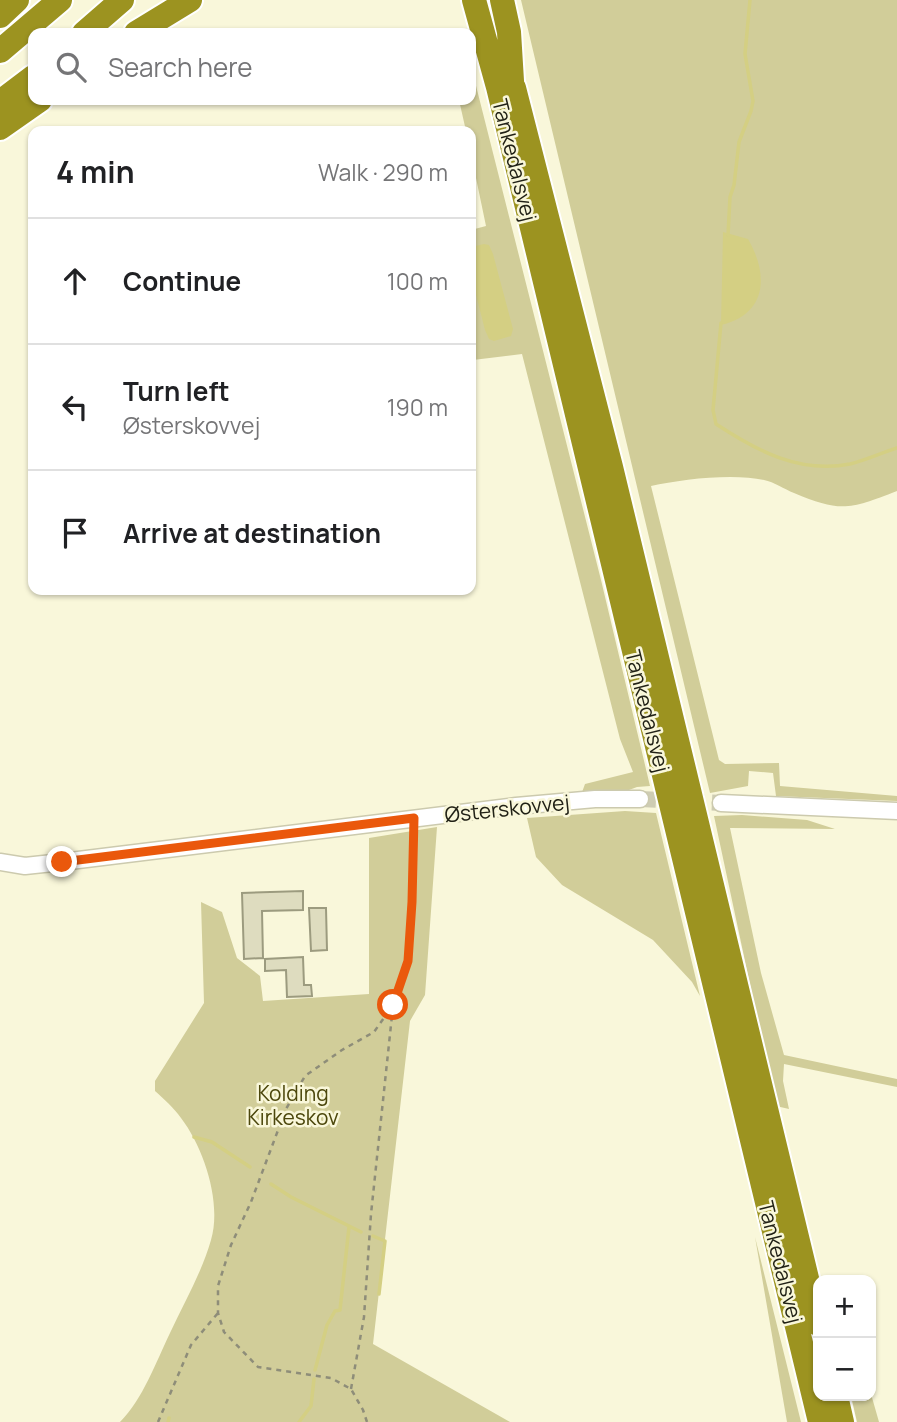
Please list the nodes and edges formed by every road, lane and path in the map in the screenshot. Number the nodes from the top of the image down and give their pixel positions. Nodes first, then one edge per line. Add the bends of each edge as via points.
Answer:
1 (17, 0) edge
2 (60, 0) edge
3 (122, 0) edge
4 (190, 0) edge
5 (466, 0) edge
6 (474, 0) edge
7 (491, 0) edge
8 (502, 0) edge
9 (0, 16) edge
10 (90, 28) edge
11 (144, 28) edge
12 (474, 28) edge
13 (476, 34) edge
14 (0, 51) edge
15 (28, 81) edge
16 (505, 84) junction
17 (0, 102) edge
18 (33, 105) edge
19 (0, 128) edge
20 (640, 799) tunnel mouth
21 (721, 803) tunnel mouth
22 (897, 811) edge
23 (414, 818) junction
24 (0, 862) edge
25 (393, 1005) junction
26 (813, 1303) edge
27 (218, 1313) junction
28 (351, 1389) junction
29 (837, 1401) edge
30 (158, 1422) edge
31 (367, 1422) edge
32 (820, 1422) edge
33 (842, 1422) edge

1 - 9 highway
2 - 14 highway
3 - 10 highway
4 - 11 highway
5 - 12 highway
6 - 16 highway, Tankedalsvej
7 - 16 highway, Tankedalsvej
8 - 16 highway via 509,32
13 - 16 highway via 482,55
15 - 17 highway
16 - 26 highway, Tankedalsvej via 541,184
16 - 32 highway, Tankedalsvej
18 - 19 highway
20 - 23 street, Østerskovvej via 582,800
21 - 22 street
23 - 24 street, Østerskovvej via 25,866
23 - 25 path via 408,961
25 - 27 path via 374,1032 305,1076 286,1109 231,1245 218,1286
25 - 28 path via 364,1317
27 - 28 path via 224,1332 258,1367 331,1378
27 - 30 path via 191,1345
28 - 31 path
29 - 33 highway

